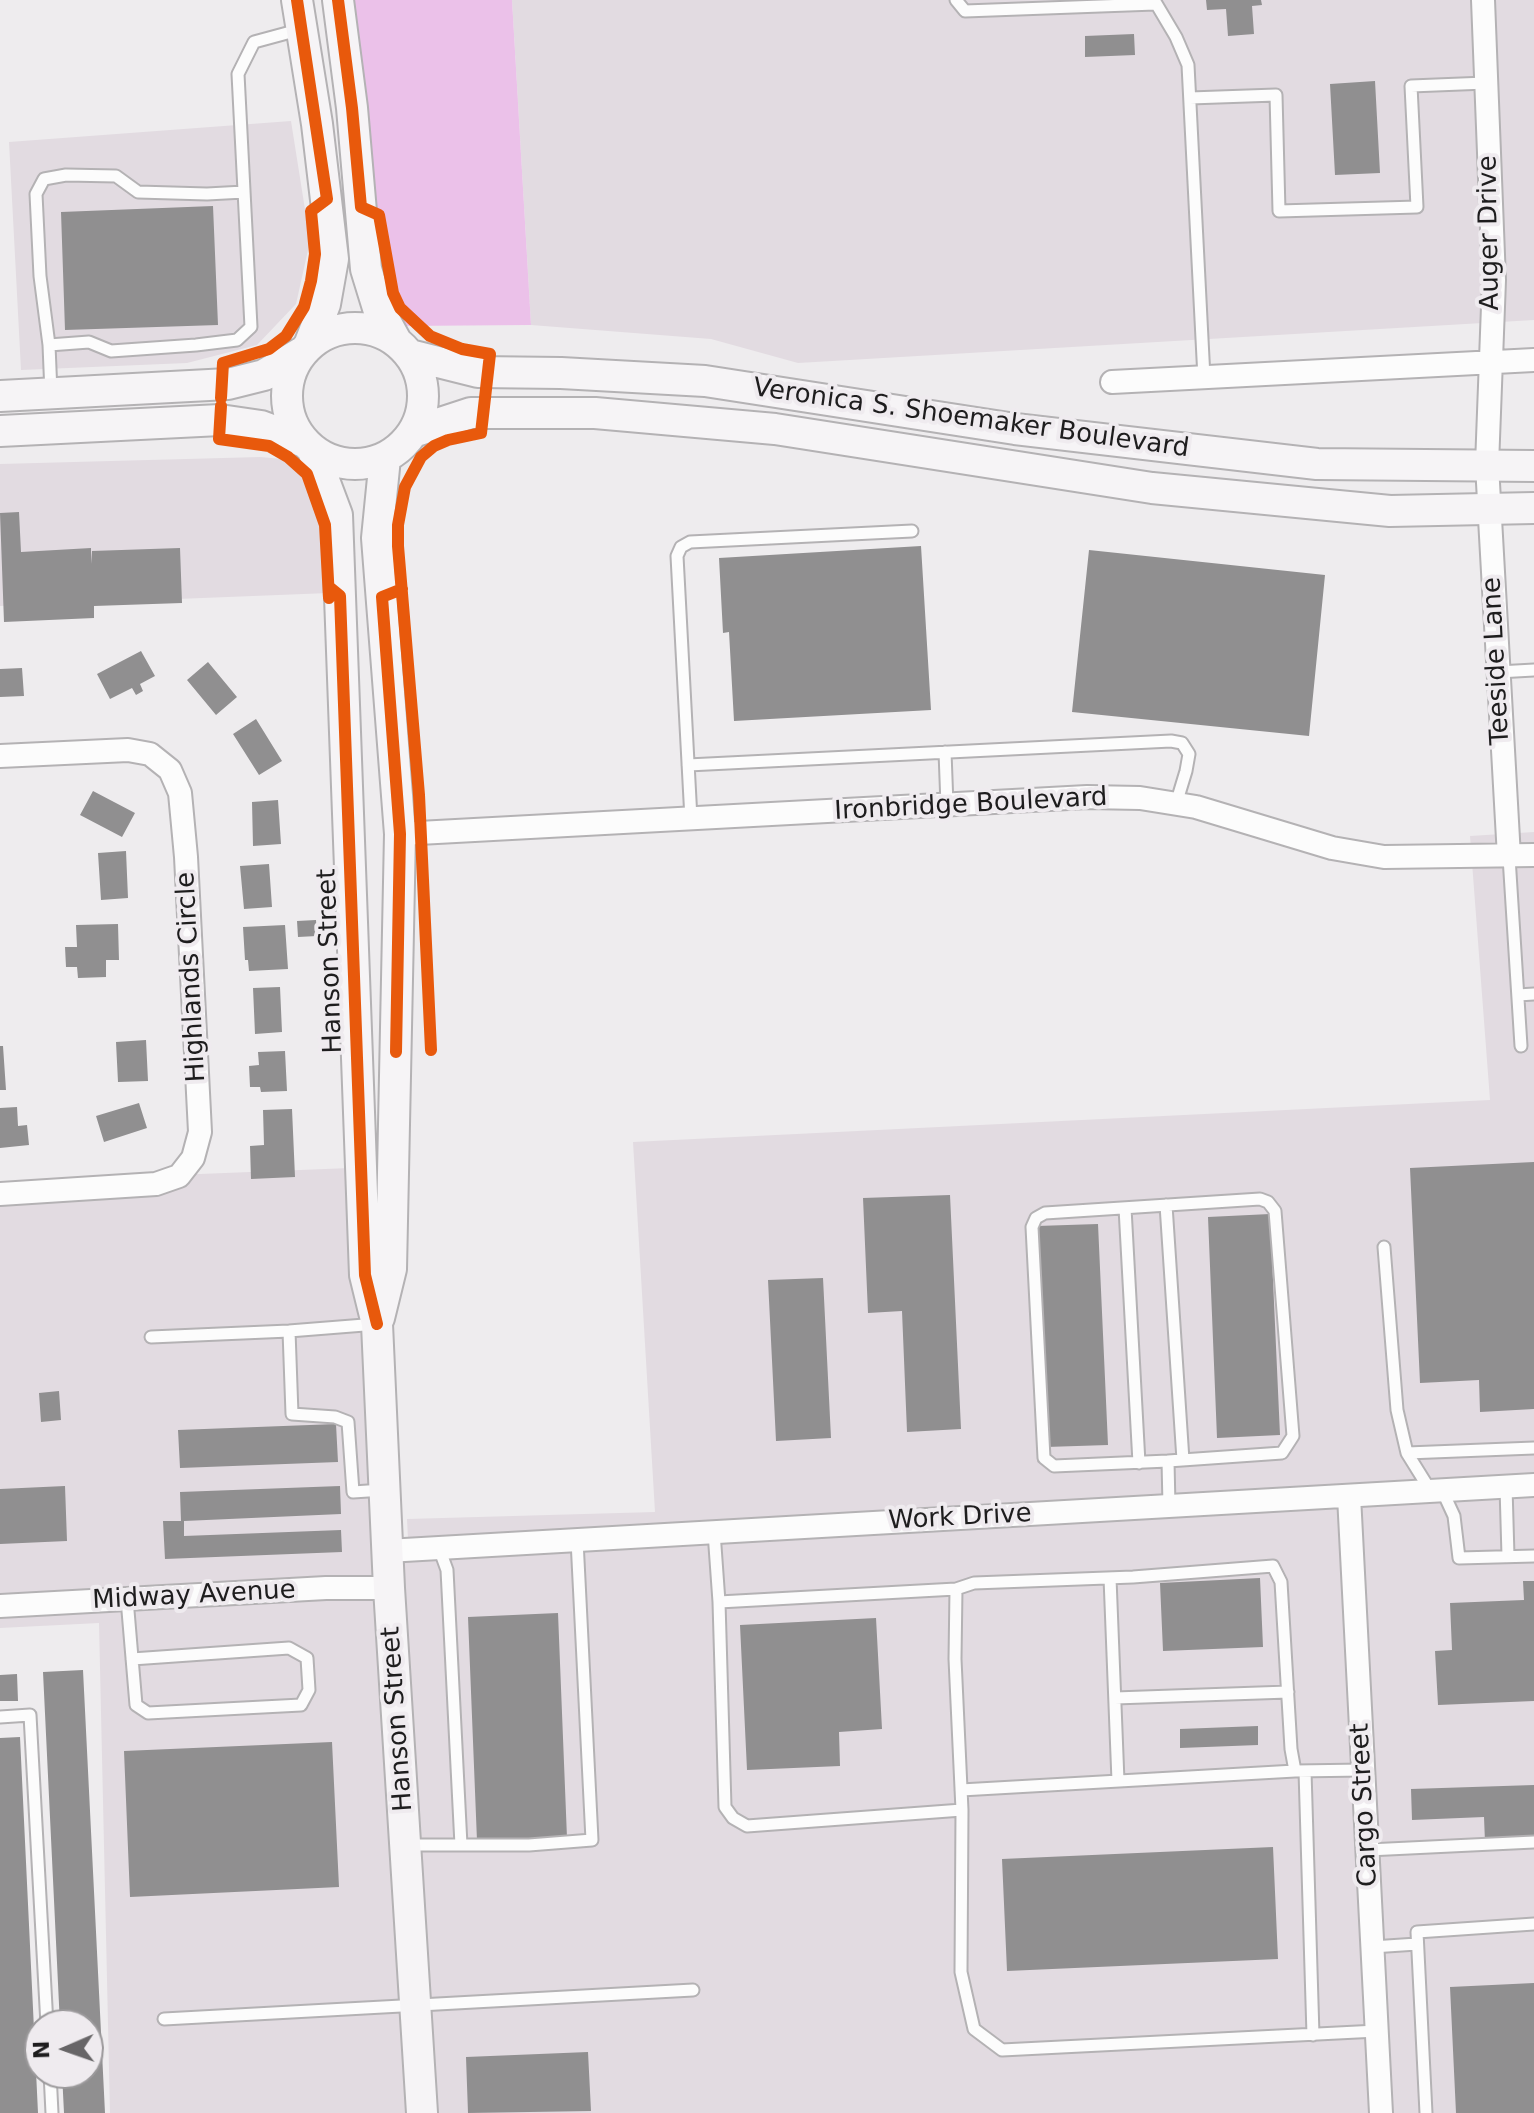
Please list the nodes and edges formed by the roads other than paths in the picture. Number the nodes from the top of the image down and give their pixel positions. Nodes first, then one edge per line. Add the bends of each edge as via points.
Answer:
1 (309, 0) edge
2 (338, 0) edge
3 (956, 0) edge
4 (1483, 0) edge
5 (1154, 2) edge
6 (300, 15) edge
7 (1486, 83) junction
8 (1190, 98) junction
9 (244, 192) junction
10 (49, 345) junction
11 (305, 348) junction
12 (403, 348) junction
13 (1534, 360) edge
14 (1489, 363) junction
15 (1204, 378) junction
16 (1112, 382) dead end
17 (51, 394) junction
18 (0, 396) edge
19 (0, 431) edge
20 (413, 432) junction
21 (308, 446) junction
22 (385, 458) junction
23 (1487, 465) junction
24 (1534, 466) edge
25 (1534, 508) edge
26 (1488, 509) junction
27 (912, 531) dead end
28 (1534, 670) edge
29 (1498, 672) junction
30 (945, 752) junction
31 (0, 756) edge
32 (688, 765) junction
33 (1176, 804) junction
34 (947, 805) junction
35 (691, 819) junction
36 (400, 834) junction
37 (1534, 855) edge
38 (1509, 857) junction
39 (1534, 994) edge
40 (1518, 995) junction
41 (1521, 1046) dead end
42 (0, 1194) edge
43 (1166, 1205) junction
44 (1125, 1208) junction
45 (1384, 1247) dead end
46 (377, 1324) junction
47 (289, 1331) junction
48 (151, 1337) dead end
49 (1534, 1448) edge
50 (1407, 1453) junction
51 (1183, 1460) junction
52 (1168, 1461) junction
53 (1139, 1463) junction
54 (1534, 1485) edge
55 (1506, 1487) junction
56 (385, 1490) junction
57 (1436, 1491) junction
58 (1349, 1496) junction
59 (1169, 1506) junction
60 (714, 1532) junction
61 (577, 1540) junction
62 (439, 1548) junction
63 (387, 1551) junction
64 (1508, 1556) junction
65 (1534, 1556) edge
66 (1110, 1578) junction
67 (389, 1588) junction
68 (956, 1589) junction
69 (127, 1599) junction
70 (719, 1602) junction
71 (0, 1606) edge
72 (132, 1659) junction
73 (1288, 1692) junction
74 (1115, 1698) junction
75 (0, 1717) edge
76 (1364, 1770) junction
77 (1300, 1771) junction
78 (1118, 1781) junction
79 (961, 1790) junction
80 (962, 1810) junction
81 (1534, 1842) edge
82 (407, 1845) junction
83 (461, 1845) junction
84 (1368, 1850) junction
85 (1534, 1924) edge
86 (1417, 1944) junction
87 (1372, 1947) junction
88 (693, 1990) dead end
89 (415, 2005) junction
90 (46, 2009) edge
91 (164, 2019) dead end
92 (1377, 2031) junction
93 (1313, 2035) junction
94 (51, 2089) edge
95 (52, 2113) edge
96 (422, 2113) edge
97 (1381, 2113) edge
98 (1426, 2113) edge

1 - 6 street via 309,17
2 - 12 street via 366,269 378,308
3 - 5 lane via 965,11
4 - 7 street, Auger Drive
5 - 8 lane via 1188,65
6 - 9 lane via 254,42 238,74
6 - 11 street, Hanson Street via 333,259 325,304
7 - 8 lane via 1411,86 1417,207 1279,211 1276,95
7 - 14 street, Auger Drive via 1494,280
8 - 15 lane
9 - 10 lane via 251,327 237,340 111,351 89,342
9 - 10 lane via 138,192 116,176 44,179 36,194
10 - 17 lane
11 - 12 street via 326,333 362,327
11 - 17 street via 264,375 228,384
11 - 21 street, Hanson Street via 291,370 287,398 293,426
12 - 20 street via 420,373 423,393
12 - 23 street, Veronica S. Shoemaker Boulevard via 478,372 705,381 1015,429 1317,464
13 - 14 street
14 - 15 street
14 - 23 street, Auger Drive
15 - 16 street
17 - 18 street
19 - 21 street via 220,420 261,426
20 - 22 street
20 - 26 street, Veronica S. Shoemaker Boulevard via 471,413 595,413 775,429 1152,488 1390,511
21 - 22 street via 348,465
21 - 46 street, Hanson Street via 337,515 365,1275
22 - 36 street, Hanson Street via 377,538
23 - 24 street, Veronica S. Shoemaker Boulevard
23 - 26 street, Teeside Lane
25 - 26 street, Veronica S. Shoemaker Boulevard
26 - 29 street, Teeside Lane
27 - 32 lane via 690,542 681,547 677,556
28 - 29 lane
29 - 38 street, Teeside Lane
30 - 32 lane
30 - 33 lane via 1182,743 1189,754
30 - 34 lane
31 - 42 street, Highlands Circle via 128,750 150,754 170,770 180,793 186,857 200,1132 193,1158 179,1176 156,1184
32 - 35 lane
33 - 34 street, Ironbridge Boulevard via 1087,797
33 - 38 street, Ironbridge Boulevard via 1332,848 1384,857
34 - 35 street, Ironbridge Boulevard
35 - 36 street, Ironbridge Boulevard
36 - 46 street, Hanson Street via 391,1269
37 - 38 street, Ironbridge Boulevard
38 - 40 lane
39 - 40 lane
40 - 41 lane
43 - 44 lane
43 - 51 lane
43 - 51 lane via 1260,1199 1275,1211 1293,1436 1282,1453
44 - 53 lane
44 - 53 lane via 1045,1213 1036,1218 1032,1242 1044,1458 1054,1466
45 - 50 lane via 1397,1410
46 - 47 lane
46 - 56 street, Hanson Street
47 - 48 lane
47 - 56 lane via 292,1414 348,1422 353,1492
49 - 50 lane
50 - 57 lane
51 - 52 lane
52 - 53 lane
52 - 59 lane
54 - 55 street, Work Drive
55 - 57 street, Work Drive
55 - 64 lane
56 - 63 street, Hanson Street
57 - 58 street, Work Drive
57 - 64 lane via 1454,1516 1459,1558
58 - 59 street, Work Drive
58 - 76 street, Cargo Street
59 - 60 street, Work Drive
60 - 61 street, Work Drive
60 - 70 lane
61 - 62 street, Work Drive
61 - 83 lane via 592,1840
62 - 63 street, Work Drive
62 - 83 lane via 447,1570
63 - 67 street, Hanson Street
64 - 65 lane
66 - 68 lane via 974,1583
66 - 73 lane via 1273,1566 1281,1582
66 - 74 lane
67 - 69 street, Midway Avenue
67 - 82 street, Hanson Street
68 - 70 lane
68 - 79 lane
69 - 71 street, Midway Avenue
69 - 72 lane
70 - 80 lane via 725,1807 733,1818 747,1826
72 - 72 lane via 136,1705 148,1713 301,1705 309,1690 307,1658 289,1648
73 - 74 lane
73 - 77 lane
74 - 78 lane
75 - 90 lane via 30,1715
76 - 77 lane
76 - 84 street, Cargo Street
77 - 78 lane
77 - 93 lane
78 - 79 lane
79 - 80 lane
80 - 93 lane via 961,1972 974,2029 1002,2050
81 - 84 lane
82 - 83 lane
82 - 89 street, Hanson Street
84 - 87 street, Cargo Street
85 - 86 lane via 1417,1932
86 - 87 lane
86 - 98 lane
87 - 92 street, Cargo Street
88 - 89 lane
89 - 91 lane
89 - 96 street, Hanson Street
92 - 93 lane
92 - 97 street, Cargo Street
94 - 95 lane

